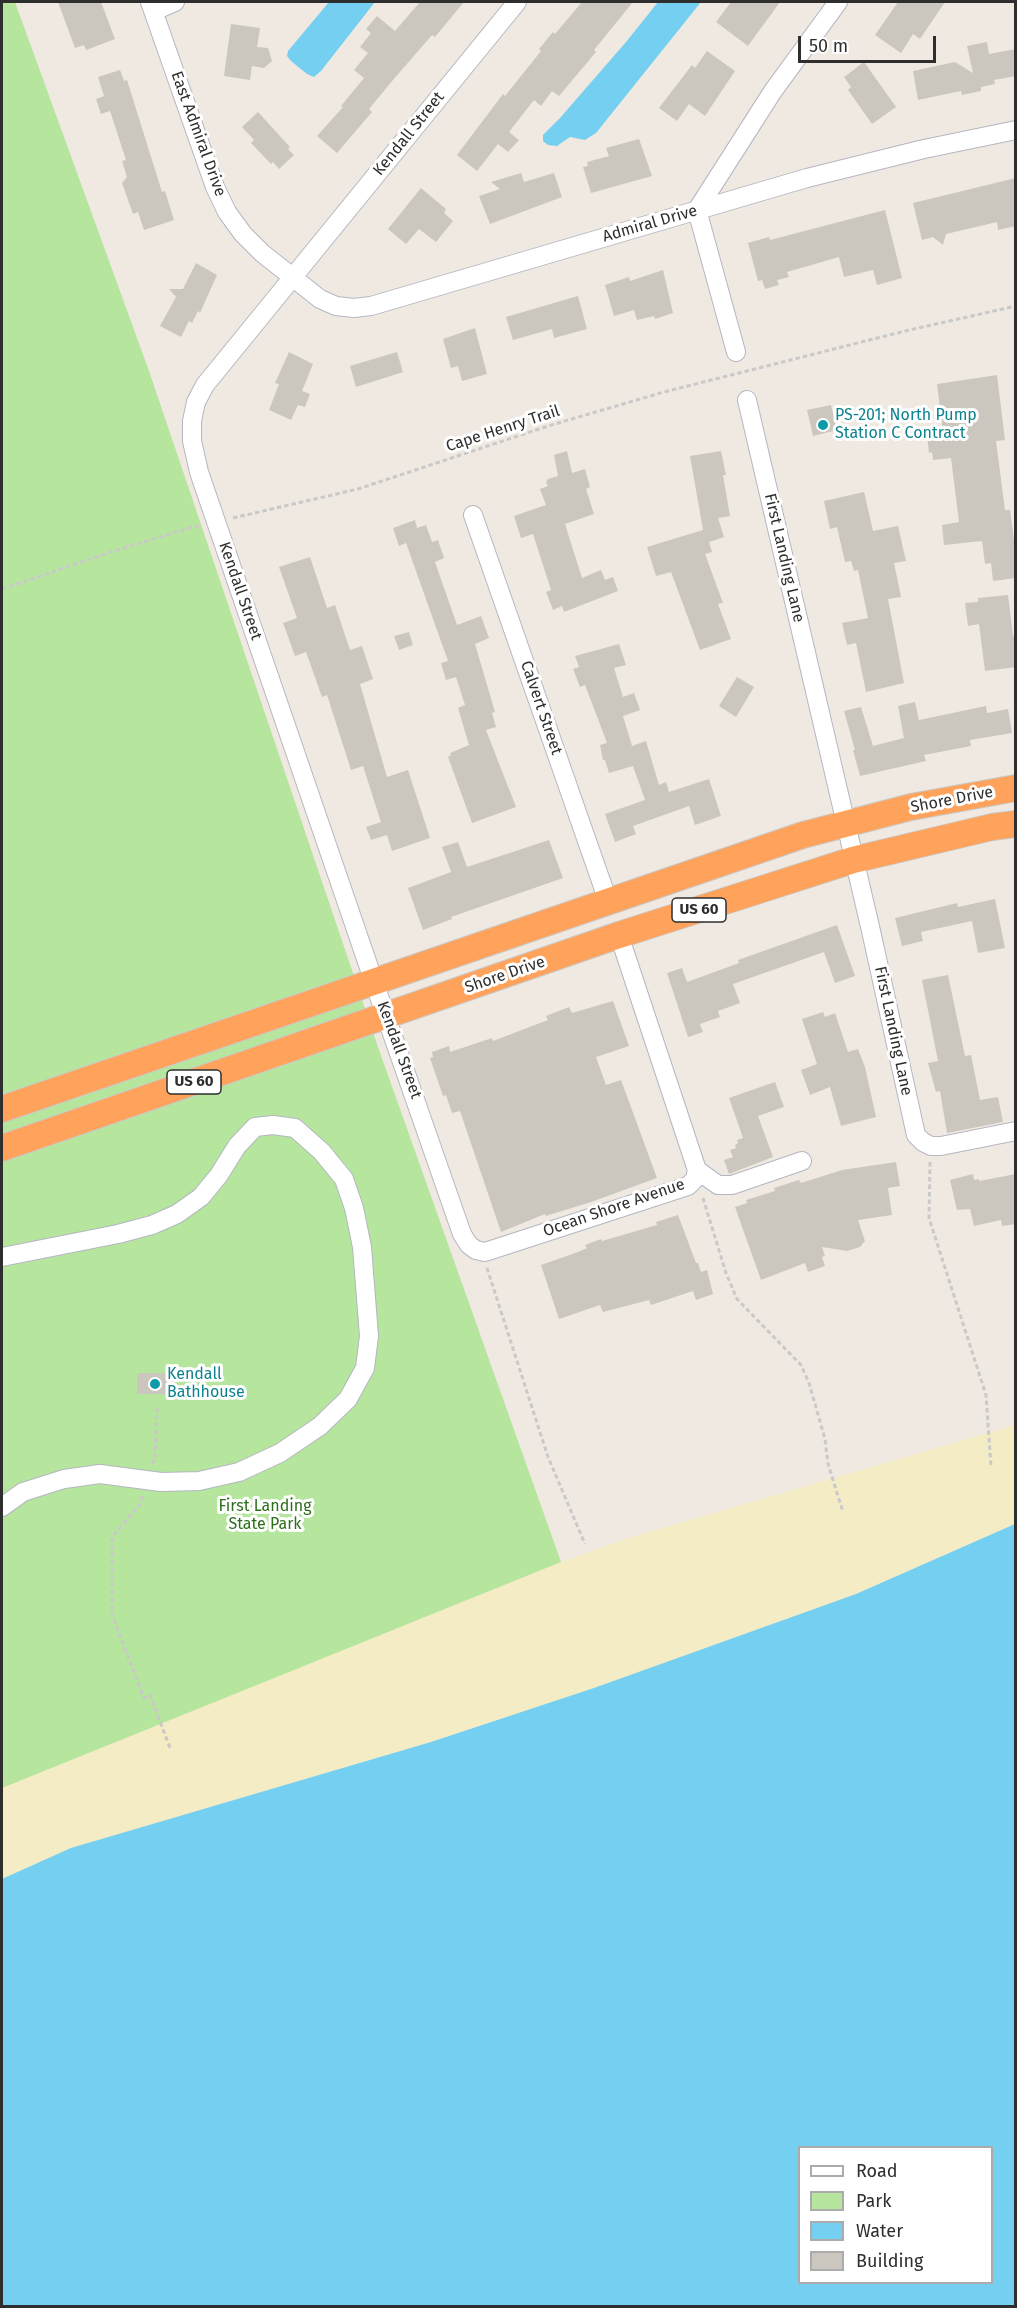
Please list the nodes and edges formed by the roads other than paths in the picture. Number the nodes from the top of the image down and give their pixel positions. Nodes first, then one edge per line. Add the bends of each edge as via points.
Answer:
1 (175, 2) edge
2 (517, 2) edge
3 (838, 2) edge
4 (152, 6) edge
5 (1016, 130) edge
6 (698, 210) junction
7 (293, 278) junction
8 (735, 352) dead end
9 (747, 400) road end
10 (474, 516) dead end
11 (1016, 788) edge
12 (845, 824) junction
13 (1016, 824) edge
14 (853, 860) junction
15 (608, 901) junction
16 (619, 935) junction
17 (374, 982) junction
18 (387, 1016) junction
19 (2, 1109) edge
20 (1016, 1131) edge
21 (2, 1148) edge
22 (802, 1161) dead end
23 (697, 1170) junction
24 (485, 1251) joint
25 (2, 1257) edge
26 (2, 1507) edge

1 - 4 street
2 - 7 street, Kendall Street
3 - 6 street via 762,108
4 - 7 street, East Admiral Drive via 215,188 227,212 243,234
5 - 6 street, Admiral Drive via 924,149
6 - 7 street, Admiral Drive via 371,306 336,306
6 - 8 street
7 - 17 street, Kendall Street via 205,385 196,402 192,441 199,472
9 - 12 street, First Landing Lane
10 - 15 street, Calvert Street
11 - 12 highway, Shore Drive / US 60 via 911,807
12 - 14 street, First Landing Lane
12 - 15 highway, Shore Drive / US 60
13 - 14 highway, Shore Drive / US 60
14 - 16 highway, Shore Drive / US 60
14 - 20 street, First Landing Lane via 916,1135 931,1146 941,1146
15 - 17 highway, Shore Drive / US 60
16 - 18 highway, Shore Drive / US 60
16 - 23 street
17 - 18 street, Kendall Street
17 - 19 highway, Shore Drive / US 60
18 - 21 highway, Shore Drive / US 60
18 - 24 street, Kendall Street via 462,1234 469,1245
22 - 23 street, Ocean Shore Avenue via 732,1185 718,1185
23 - 24 street, Ocean Shore Avenue via 688,1186
25 - 26 street via 118,1234 177,1214 201,1197 237,1146 255,1128 295,1128 344,1179 362,1247 369,1336 365,1368 348,1399 320,1426 280,1453 238,1472 199,1481 143,1487 100,1474 64,1479 23,1492

